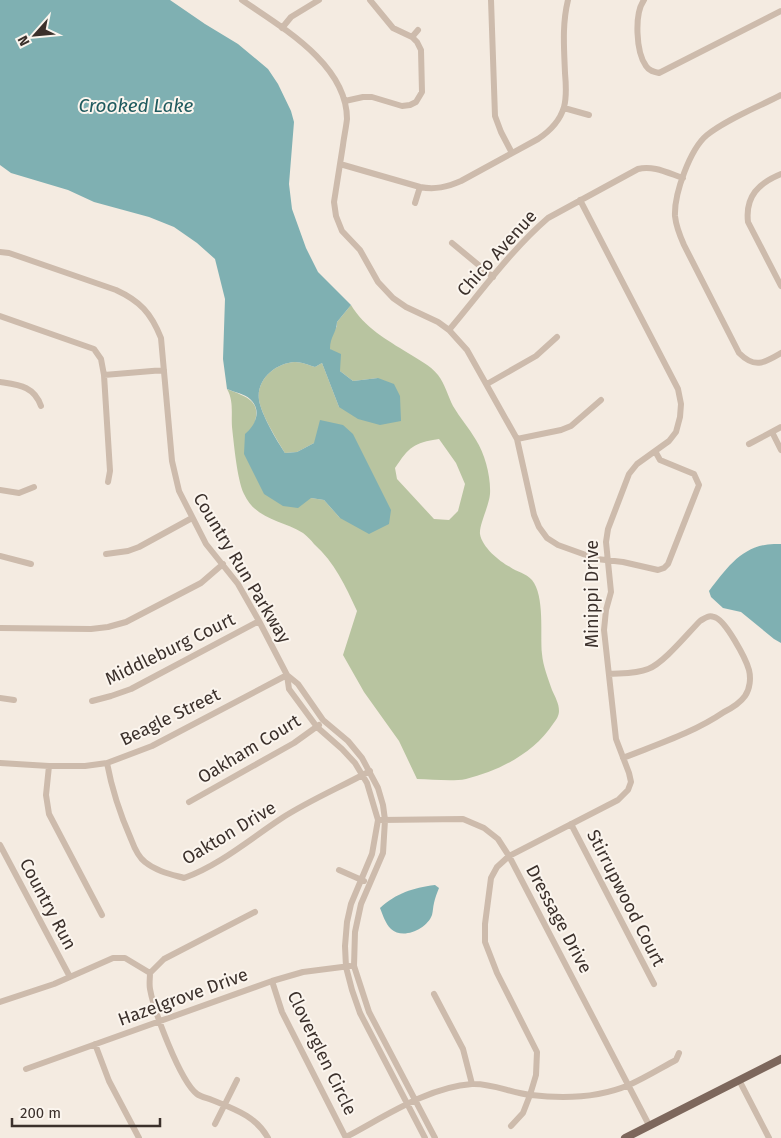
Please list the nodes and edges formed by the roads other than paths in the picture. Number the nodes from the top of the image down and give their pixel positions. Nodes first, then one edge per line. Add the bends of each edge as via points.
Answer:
1 (242, 0) edge
2 (319, 0) edge
3 (370, 0) edge
4 (491, 0) edge
5 (568, 0) edge
6 (644, 0) edge
7 (781, 11) edge
8 (282, 28) junction
9 (418, 30) dead end
10 (412, 37) junction
11 (781, 95) edge
12 (345, 101) junction
13 (564, 108) junction
14 (589, 115) dead end
15 (512, 153) junction
16 (340, 164) junction
17 (781, 174) edge
18 (683, 178) junction
19 (420, 188) junction
20 (580, 200) junction
21 (415, 203) dead end
22 (452, 243) dead end
23 (0, 252) edge
24 (493, 276) junction
25 (781, 286) edge
26 (0, 316) edge
27 (449, 330) junction
28 (557, 337) dead end
29 (781, 353) edge
30 (164, 370) junction
31 (104, 375) junction
32 (0, 382) edge
33 (487, 384) junction
34 (601, 400) dead end
35 (41, 406) dead end
36 (781, 427) edge
37 (772, 432) junction
38 (517, 439) junction
39 (748, 444) dead end
40 (655, 450) junction
41 (781, 450) edge
42 (108, 482) dead end
43 (34, 487) dead end
44 (0, 490) edge
45 (192, 518) junction
46 (106, 554) dead end
47 (0, 556) edge
48 (607, 561) junction
49 (30, 564) dead end
50 (223, 564) junction
51 (259, 621) junction
52 (0, 628) edge
53 (609, 674) junction
54 (287, 675) junction
55 (0, 698) edge
56 (14, 700) dead end
57 (92, 701) dead end
58 (323, 720) junction
59 (317, 726) junction
60 (623, 758) junction
61 (107, 762) junction
62 (0, 763) edge
63 (49, 766) junction
64 (370, 772) junction
65 (361, 776) junction
66 (189, 802) dead end
67 (382, 820) junction
68 (571, 824) junction
69 (0, 845) edge
70 (509, 856) junction
71 (339, 870) dead end
72 (362, 880) junction
73 (370, 884) junction
74 (255, 912) dead end
75 (102, 915) dead end
76 (350, 966) junction
77 (150, 974) junction
78 (70, 977) junction
79 (272, 981) junction
80 (654, 984) dead end
81 (434, 994) dead end
82 (0, 1002) edge
83 (160, 1021) junction
84 (95, 1044) junction
85 (679, 1053) dead end
86 (781, 1059) edge
87 (26, 1068) dead end
88 (237, 1080) dead end
89 (739, 1080) junction
90 (472, 1084) junction
91 (629, 1085) junction
92 (530, 1095) junction
93 (416, 1101) junction
94 (224, 1105) junction
95 (408, 1105) junction
96 (215, 1124) dead end
97 (649, 1125) junction
98 (511, 1126) dead end
99 (346, 1137) edge
100 (139, 1138) edge
101 (268, 1138) edge
102 (424, 1138) edge
103 (435, 1138) edge
104 (625, 1138) edge
105 (769, 1138) edge

1 - 8 street
2 - 8 street via 291,17
3 - 10 street via 392,28
4 - 15 street via 496,116
5 - 13 street via 563,24
6 - 7 street via 638,21 638,40 646,66 659,73
8 - 12 street via 327,67
9 - 10 street
10 - 12 street via 421,50 422,92 416,102 402,106 372,97
11 - 18 street via 705,137
12 - 16 street via 347,119
13 - 14 street
13 - 15 street via 549,132
15 - 19 street via 448,186
16 - 19 street
16 - 27 street via 334,202 342,231 360,250 378,282 393,298
17 - 25 street via 757,187 747,214 748,222
18 - 20 street, Chico Avenue via 647,167
18 - 29 street via 676,203 678,229 739,353 754,363 764,362
19 - 21 street
20 - 24 street, Chico Avenue via 538,226
20 - 40 street, Minippi Drive via 678,389 681,404 676,432
22 - 24 street
23 - 30 street, Country Run Parkway via 131,296 155,322 161,338
24 - 27 street, Chico Avenue
26 - 31 street via 94,349 101,359
27 - 33 street via 467,350
28 - 33 street via 536,356
30 - 31 street
30 - 45 street, Country Run Parkway via 172,461 179,491
31 - 42 street
32 - 35 street via 26,387 37,395
33 - 38 street
34 - 38 street via 571,426
36 - 37 street
37 - 39 street
37 - 41 street
38 - 48 street via 538,527 558,545
40 - 48 street, Minippi Drive via 629,474 608,529
40 - 48 street via 660,460 694,474 699,485 668,564 658,570
43 - 44 street via 19,493
45 - 46 street via 139,547
45 - 50 street, Country Run Parkway via 206,544
47 - 49 street
48 - 53 street, Minippi Drive via 611,592 604,630
50 - 51 street, Country Run Parkway
50 - 52 street via 200,583 126,622 108,628
51 - 54 street, Country Run Parkway
51 - 57 street, Middleburg Court via 130,689
53 - 60 street, Minippi Drive via 616,739
53 - 60 street via 650,668 707,617 714,617 725,624 749,669 749,686 738,703 703,726
54 - 58 street, Country Run Parkway via 298,684
54 - 59 street, Country Run Parkway via 289,689
54 - 61 street, Beagle Street via 152,746
55 - 56 street
58 - 59 street, Oakham Court
58 - 64 street, Country Run Parkway via 348,742
59 - 65 street, Country Run Parkway via 348,756
59 - 66 street, Oakham Court via 294,744
60 - 68 street, Minippi Drive via 630,773 628,790 618,800
61 - 63 street, Beagle Street via 86,766
61 - 65 street, Oakton Drive via 120,815 143,861 184,878 206,869 304,805
62 - 63 street, Beagle Street
63 - 75 street via 46,795 49,814
64 - 65 street, Oakton Drive
64 - 67 street, Country Run Parkway via 383,805
65 - 67 street, Country Run Parkway
67 - 70 street, Dressage Drive via 464,819 498,839
67 - 72 street, Country Run Parkway
67 - 73 street, Country Run Parkway via 383,853
68 - 70 street, Minippi Drive
68 - 80 street, Stirrupwood Court
69 - 78 street, Country Run
70 - 91 street, Dressage Drive
70 - 92 street via 491,878 485,942 537,1052 536,1075
71 - 72 street
72 - 73 street
72 - 76 street, Country Run Parkway via 347,922 345,946
73 - 76 street, Country Run Parkway via 361,904
74 - 77 street via 164,959
76 - 79 street, Hazelgrove Drive via 303,972
76 - 93 street, Country Run Parkway via 369,1012
76 - 95 street, Country Run Parkway via 352,990 360,1014
77 - 78 street via 118,957 106,959
77 - 83 street via 150,988
78 - 82 street
79 - 83 street, Hazelgrove Drive
79 - 99 street, Cloverglen Circle via 282,1012
81 - 90 street via 463,1049
83 - 84 street, Hazelgrove Drive
83 - 94 street via 189,1084 198,1094
84 - 87 street, Hazelgrove Drive
84 - 100 street via 109,1081
85 - 91 street via 676,1060
86 - 89 main road
88 - 94 street
89 - 97 main road
89 - 105 street
90 - 92 street
90 - 93 street via 440,1089
91 - 92 street via 585,1097
91 - 97 street, Dressage Drive
92 - 98 street via 523,1113
93 - 95 street
93 - 103 street, Country Run Parkway
94 - 96 street
94 - 101 street via 262,1127
95 - 99 street
95 - 102 street, Country Run Parkway
97 - 104 main road

